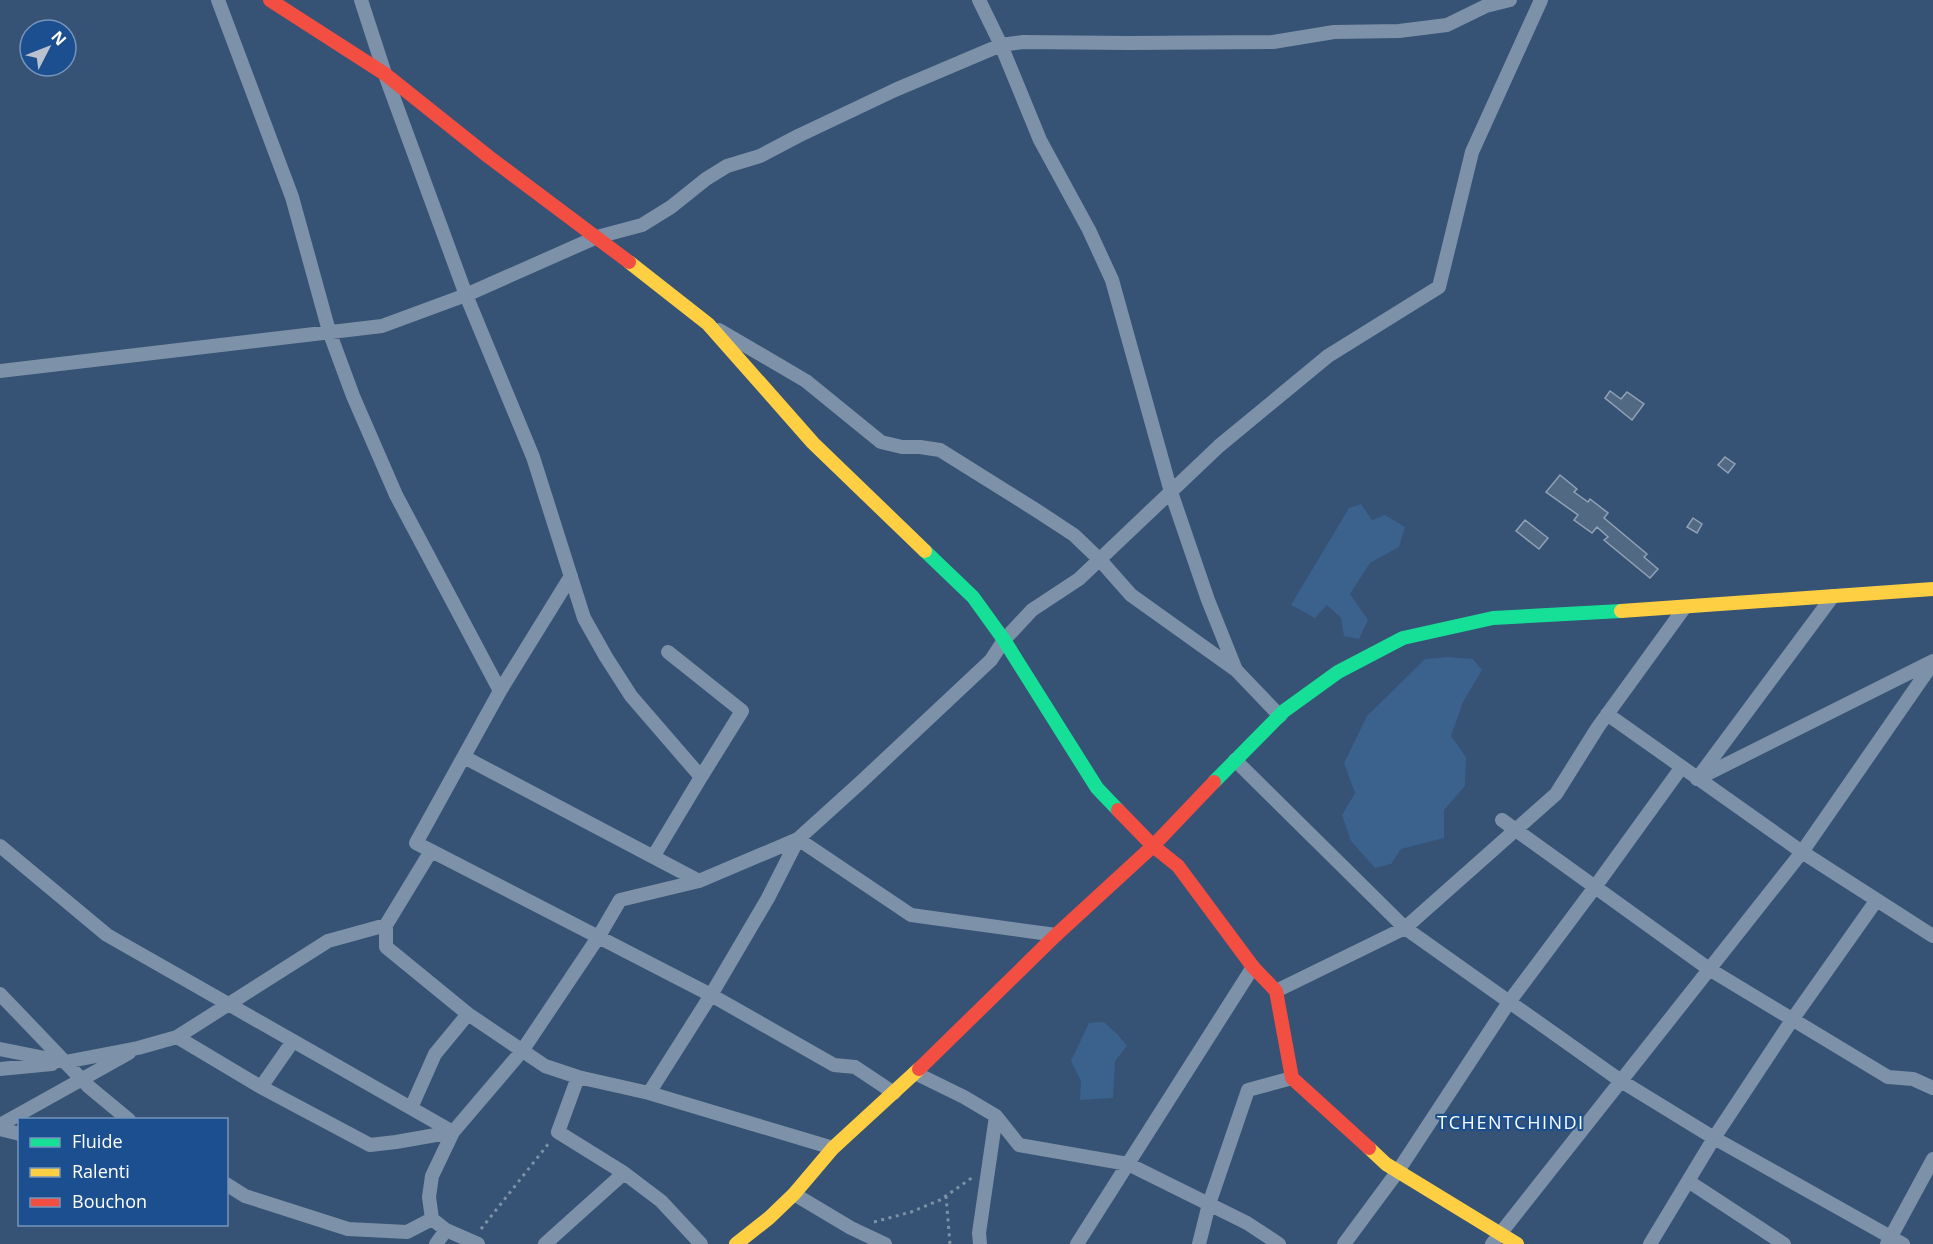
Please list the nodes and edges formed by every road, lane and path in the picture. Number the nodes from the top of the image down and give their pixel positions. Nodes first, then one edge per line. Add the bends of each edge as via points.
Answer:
1 (218, 0) edge
2 (270, 0) edge
3 (361, 0) edge
4 (979, 0) edge
5 (1510, 0) edge
6 (1541, 0) edge
7 (1001, 45) junction
8 (385, 74) junction
9 (597, 237) junction
10 (466, 295) junction
11 (708, 324) junction
12 (329, 331) junction
13 (0, 371) edge
14 (1171, 492) junction
15 (1100, 560) junction
16 (571, 576) junction
17 (1933, 589) edge
18 (1833, 596) junction
19 (1685, 607) junction
20 (1004, 640) junction
21 (668, 652) dead end
22 (1933, 662) edge
23 (1236, 670) junction
24 (500, 691) junction
25 (1607, 714) junction
26 (1280, 716) junction
27 (464, 757) junction
28 (1235, 760) junction
29 (1681, 768) junction
30 (701, 777) junction
31 (1697, 779) junction
32 (1502, 820) dead end
33 (1516, 831) junction
34 (798, 839) junction
35 (0, 846) edge
36 (1153, 846) junction
37 (431, 851) junction
38 (1802, 852) junction
39 (653, 857) junction
40 (699, 881) junction
41 (1595, 887) junction
42 (1876, 901) junction
43 (386, 925) junction
44 (1405, 928) junction
45 (1056, 935) junction
46 (599, 936) junction
47 (1933, 936) edge
48 (1253, 967) junction
49 (1709, 969) junction
50 (1276, 991) junction
51 (0, 994) edge
52 (711, 994) junction
53 (1509, 1002) junction
54 (228, 1003) junction
55 (468, 1014) junction
56 (1792, 1020) junction
57 (177, 1036) junction
58 (293, 1041) junction
59 (0, 1048) edge
60 (138, 1048) junction
61 (522, 1051) junction
62 (65, 1062) junction
63 (0, 1069) edge
64 (915, 1073) junction
65 (578, 1077) junction
66 (1292, 1078) junction
67 (83, 1080) junction
68 (1621, 1082) junction
69 (261, 1087) junction
70 (1933, 1088) edge
71 (894, 1092) junction
72 (649, 1093) junction
73 (411, 1108) junction
74 (996, 1116) junction
75 (128, 1118) edge
76 (0, 1127) edge
77 (453, 1132) junction
78 (558, 1132) junction
79 (18, 1133) edge
80 (1714, 1137) junction
81 (833, 1148) junction
82 (1933, 1159) edge
83 (1128, 1164) junction
84 (988, 1167) junction
85 (1398, 1171) junction
86 (624, 1173) junction
87 (1688, 1181) junction
88 (228, 1186) edge
89 (228, 1192) edge
90 (794, 1194) junction
91 (245, 1196) junction
92 (946, 1196) junction
93 (1209, 1204) junction
94 (432, 1219) junction
95 (851, 1228) junction
96 (446, 1230) junction
97 (1497, 1238) edge
98 (475, 1242) edge
99 (1893, 1242) edge
100 (1781, 1243) edge
101 (436, 1244) edge
102 (545, 1244) edge
103 (701, 1244) edge
104 (736, 1244) edge
105 (885, 1244) edge
106 (950, 1244) edge
107 (980, 1244) edge
108 (1077, 1244) edge
109 (1199, 1244) edge
110 (1279, 1244) edge
111 (1344, 1244) edge
112 (1517, 1244) edge
113 (1650, 1244) edge

1 - 12 street via 292,197
2 - 8 street
3 - 8 street
4 - 7 street
5 - 7 street via 1486,6 1447,25 1399,32 1334,32 1273,42
6 - 14 street via 1472,152 1439,287 1328,356 1219,446
7 - 9 street via 895,90 760,156 727,166 642,225
7 - 14 street via 1040,140 1112,280
8 - 9 street
8 - 10 street
9 - 10 street
9 - 11 street
10 - 12 street via 382,326
10 - 16 street via 533,457
11 - 15 street via 806,381 881,442 940,450 972,468 1074,535
11 - 20 street via 813,443 973,597
12 - 13 street
12 - 24 street via 352,396 396,495
14 - 15 street
14 - 23 street
15 - 20 street via 1032,610
15 - 23 street via 1131,595
16 - 24 street
16 - 30 street via 584,618 631,696
17 - 18 street
18 - 19 street
18 - 31 street
19 - 25 street
19 - 26 street via 1493,618 1403,638 1338,672
20 - 34 street via 991,660
20 - 36 street via 1096,788
21 - 30 street via 742,711
22 - 31 street
22 - 38 street
23 - 26 street
24 - 27 street
25 - 29 street
25 - 33 street via 1556,794
26 - 28 street
27 - 37 street via 416,843
27 - 39 street
28 - 36 street
28 - 44 street
29 - 31 street
29 - 41 street
30 - 39 street
31 - 38 street
32 - 33 street
33 - 41 street
33 - 44 street
34 - 40 street
34 - 45 street via 911,915
34 - 52 street
35 - 54 street via 107,935
36 - 45 street
36 - 48 street via 1178,866
37 - 43 street
37 - 46 street
38 - 42 street
38 - 49 street
39 - 40 street
40 - 46 street via 620,900
41 - 49 street
41 - 53 street
42 - 47 street
42 - 56 street
43 - 54 street via 328,941
43 - 55 street via 386,947
44 - 50 street
44 - 53 street
45 - 64 street
46 - 52 street
46 - 61 street
48 - 50 street
48 - 83 street
49 - 56 street
49 - 68 street
50 - 66 street
51 - 62 street
52 - 71 street via 834,1065 855,1066
52 - 72 street
53 - 68 street
53 - 85 street
54 - 57 street
54 - 58 street
55 - 61 street
55 - 73 street via 435,1054
56 - 70 street via 1888,1077 1913,1079
56 - 80 street
57 - 60 street
57 - 69 street
58 - 69 street
58 - 73 street
59 - 62 street
60 - 62 street
60 - 67 street
61 - 65 street via 545,1066
61 - 77 street
62 - 63 street
62 - 67 street
64 - 71 street
64 - 74 street
65 - 72 street
65 - 78 street
66 - 85 street
66 - 93 street via 1248,1090
67 - 75 street
67 - 76 street
68 - 80 street
68 - 97 street
69 - 77 street via 370,1145
71 - 81 street
72 - 81 street
73 - 77 street
74 - 83 street via 1019,1145
74 - 84 street
76 - 79 street
77 - 94 street via 432,1176
78 - 86 street
78 - 98 path
80 - 87 street
80 - 99 street
81 - 90 street
82 - 99 street
83 - 93 street
83 - 108 street
84 - 92 path
84 - 107 street
85 - 97 street
85 - 111 street
86 - 102 street
86 - 103 street via 661,1202
87 - 100 street
87 - 113 street
88 - 91 street
89 - 91 street
90 - 95 street
90 - 104 street
91 - 94 street via 348,1229 407,1232
92 - 95 path via 911,1212
92 - 106 path
93 - 109 street
93 - 110 street
94 - 96 street
95 - 105 street
96 - 98 street
96 - 101 street
97 - 112 street

